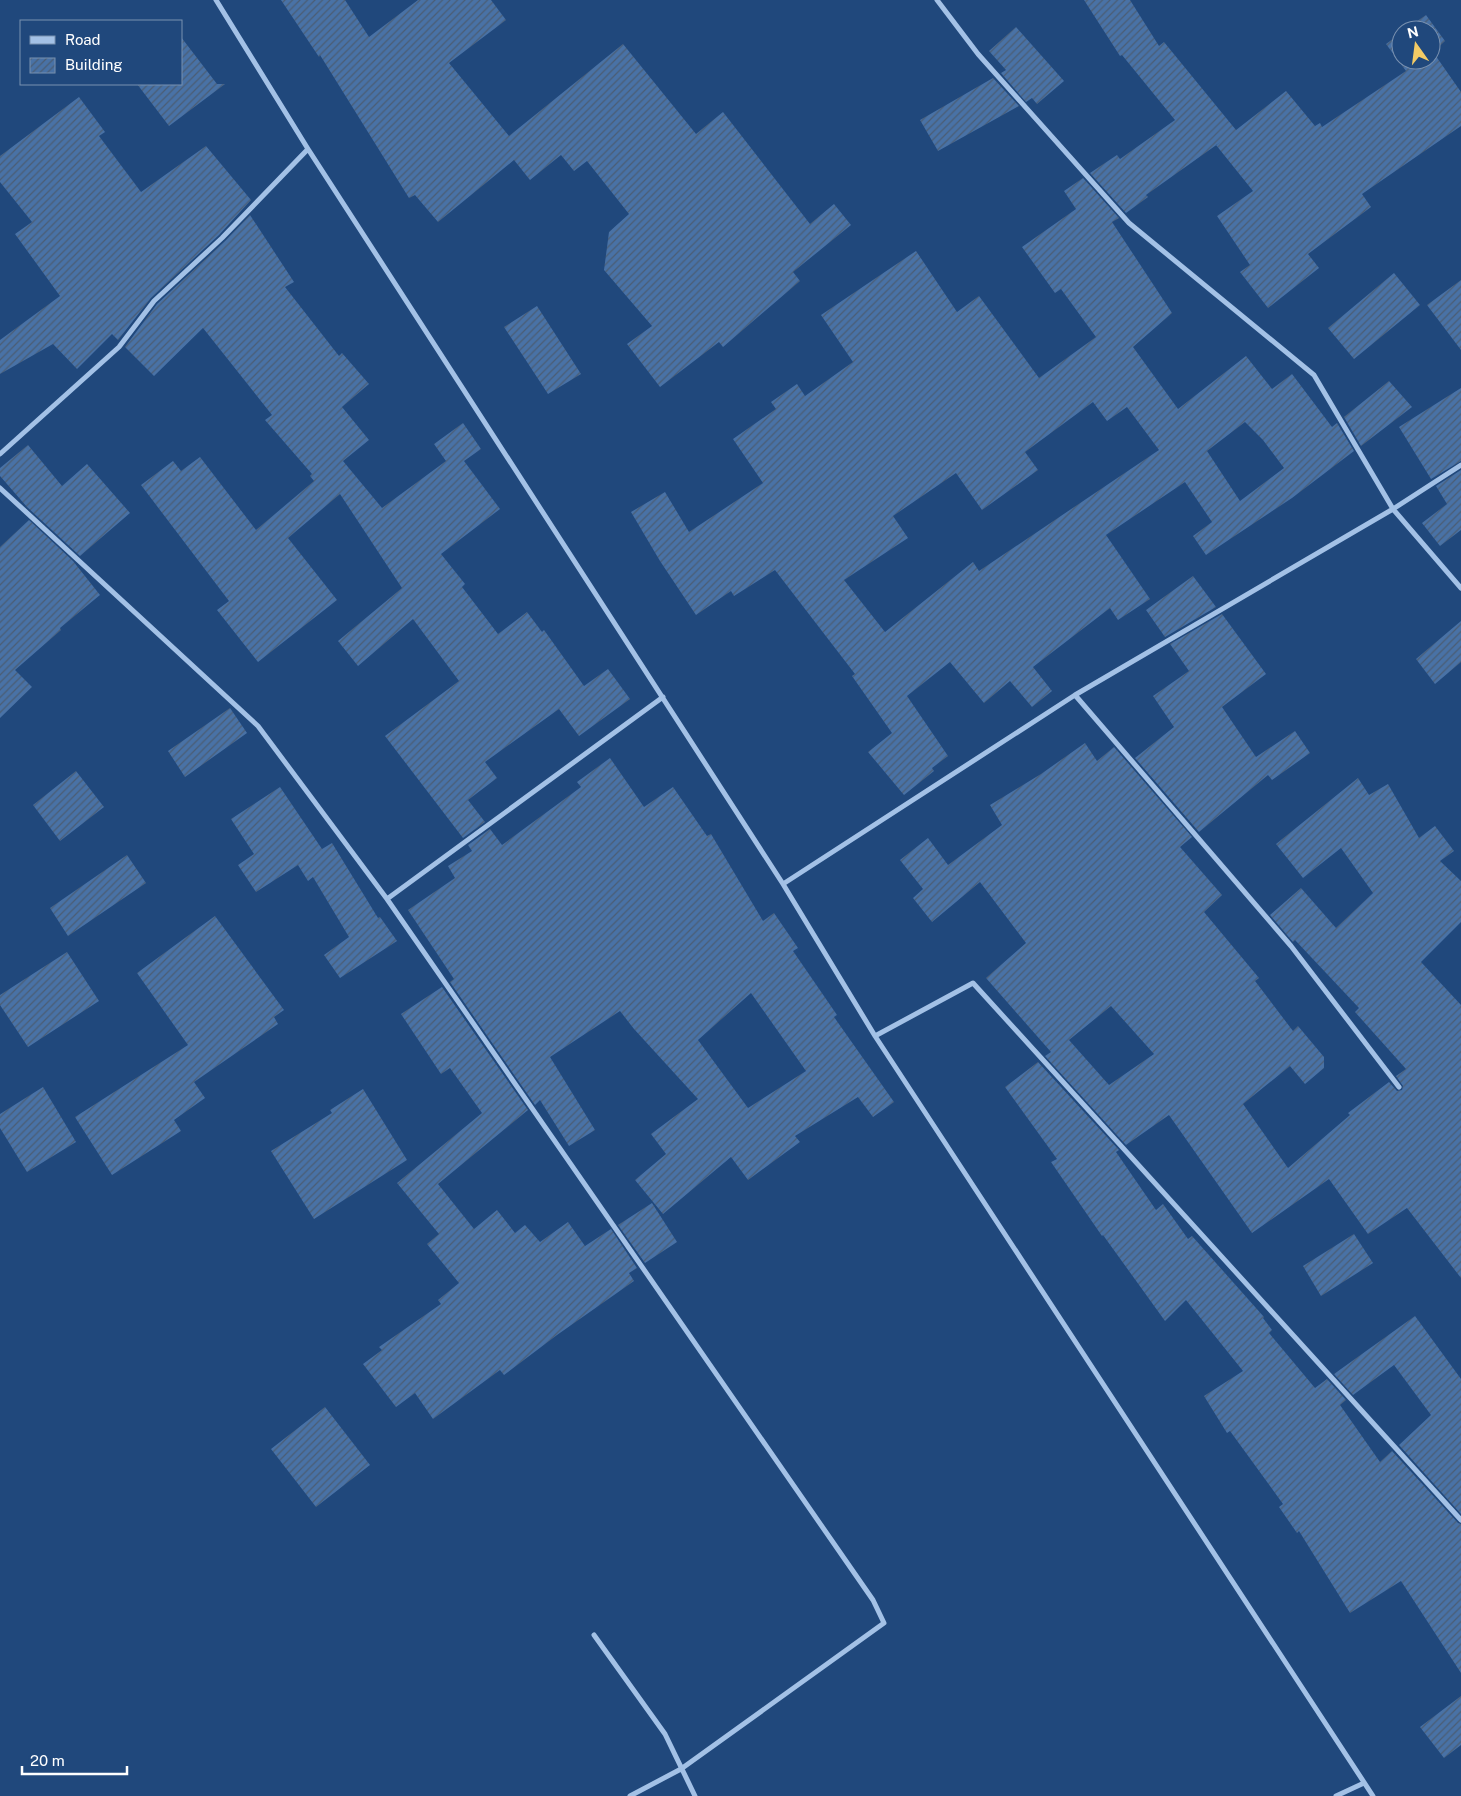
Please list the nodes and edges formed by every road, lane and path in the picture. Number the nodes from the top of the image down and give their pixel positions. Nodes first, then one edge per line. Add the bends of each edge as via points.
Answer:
1 (212, 0) edge
2 (937, 0) edge
3 (218, 3) edge
4 (308, 149) junction
5 (0, 454) edge
6 (1461, 465) edge
7 (0, 488) edge
8 (1393, 509) junction
9 (1461, 588) edge
10 (1075, 695) junction
11 (662, 697) junction
12 (783, 884) junction
13 (387, 899) junction
14 (875, 1036) junction
15 (1399, 1087) dead end
16 (1460, 1519) edge
17 (594, 1636) dead end
18 (682, 1769) junction
19 (1364, 1783) junction
20 (630, 1796) edge
21 (695, 1796) edge
22 (1336, 1796) edge
23 (1373, 1796) edge

1 - 3 street
2 - 8 street via 978,54 1129,223 1314,375
3 - 4 street
4 - 5 street via 222,238 154,301 119,347
4 - 11 street
6 - 8 street
7 - 13 street via 258,726
8 - 9 street
8 - 10 street
10 - 12 street
10 - 15 street via 1291,946
11 - 12 street
11 - 13 street
12 - 14 street
13 - 18 street via 873,1600 884,1623
14 - 16 street via 972,982
14 - 19 street
17 - 18 street via 665,1734
18 - 20 street
18 - 21 street
19 - 22 street
19 - 23 street

